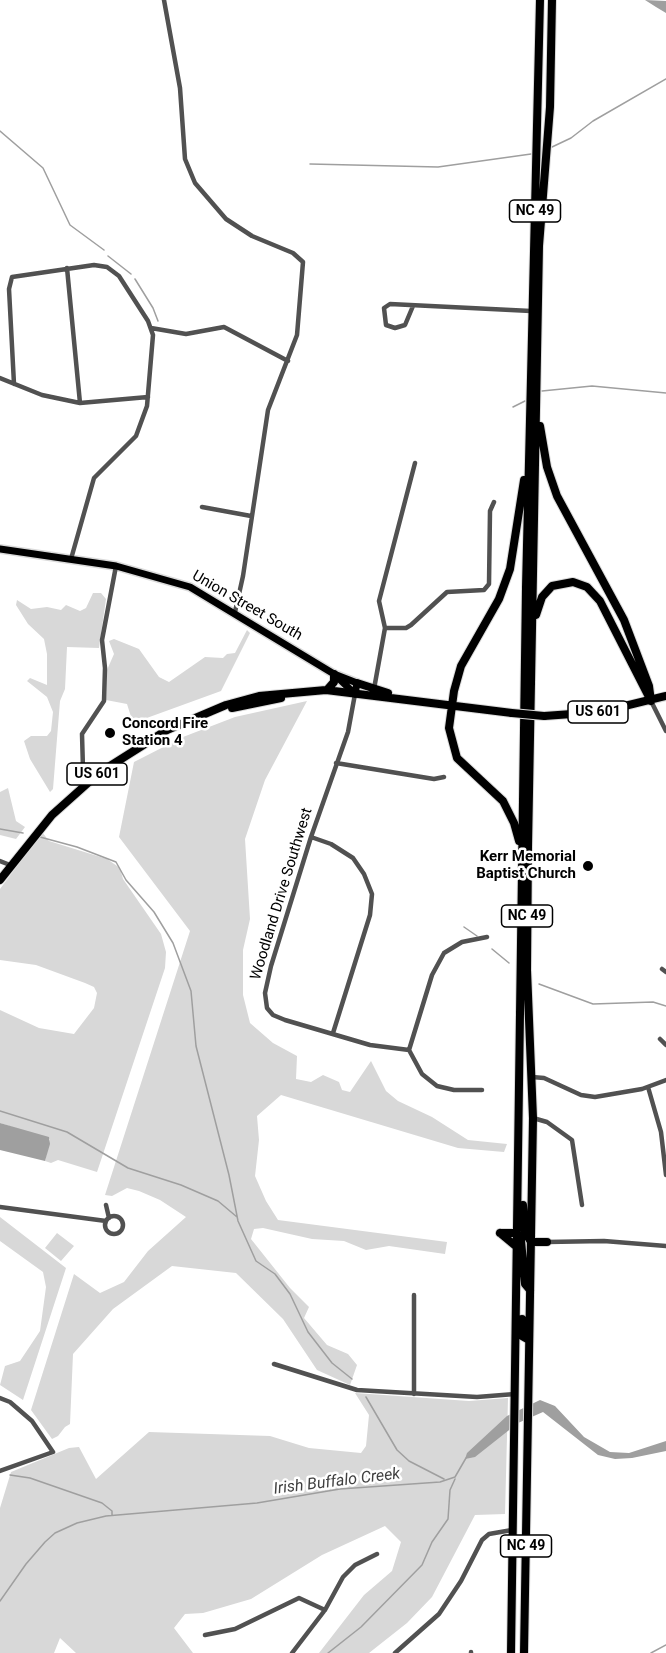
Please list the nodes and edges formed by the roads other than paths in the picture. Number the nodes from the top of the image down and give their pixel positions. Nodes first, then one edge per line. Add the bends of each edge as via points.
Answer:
1 (164, 0) edge
2 (540, 0) edge
3 (552, 0) edge
4 (68, 268) junction
5 (412, 306) junction
6 (531, 311) junction
7 (151, 328) junction
8 (288, 361) junction
9 (0, 378) edge
10 (14, 384) junction
11 (148, 397) junction
12 (536, 400) junction
13 (80, 403) junction
14 (529, 444) junction
15 (415, 463) dead end
16 (494, 502) dead end
17 (201, 507) dead end
18 (251, 516) junction
19 (0, 549) edge
20 (71, 559) junction
21 (116, 566) junction
22 (235, 612) junction
23 (385, 628) junction
24 (532, 632) junction
25 (334, 674) junction
26 (357, 683) junction
27 (374, 689) junction
28 (326, 690) junction
29 (355, 694) junction
30 (666, 696) edge
31 (403, 698) junction
32 (651, 700) junction
33 (452, 704) junction
34 (224, 708) junction
35 (666, 731) edge
36 (336, 763) junction
37 (444, 777) dead end
38 (86, 783) junction
39 (311, 837) junction
40 (522, 852) junction
41 (0, 861) edge
42 (10, 865) junction
43 (0, 880) edge
44 (487, 938) dead end
45 (333, 1033) junction
46 (660, 1039) dead end
47 (666, 1045) edge
48 (409, 1050) junction
49 (532, 1077) junction
50 (666, 1080) edge
51 (648, 1087) junction
52 (482, 1090) dead end
53 (533, 1118) junction
54 (520, 1120) junction
55 (665, 1147) edge
56 (532, 1153) junction
57 (666, 1175) edge
58 (519, 1190) junction
59 (106, 1205) dead end
60 (582, 1205) dead end
61 (0, 1207) edge
62 (107, 1219) junction
63 (531, 1231) junction
64 (517, 1233) junction
65 (531, 1242) junction
66 (547, 1242) junction
67 (666, 1246) edge
68 (518, 1248) junction
69 (530, 1290) junction
70 (414, 1295) dead end
71 (517, 1305) junction
72 (529, 1340) junction
73 (274, 1364) dead end
74 (414, 1394) junction
75 (515, 1394) junction
76 (0, 1398) edge
77 (0, 1471) edge
78 (513, 1530) junction
79 (377, 1554) dead end
80 (325, 1610) junction
81 (205, 1635) dead end
82 (292, 1653) edge
83 (395, 1653) edge
84 (511, 1653) edge
85 (524, 1653) edge

1 - 8 street via 180,88 185,159 195,183 226,219 303,262 297,335
2 - 6 highway, NC 49
3 - 12 highway, NC 49 via 550,107 539,246
4 - 7 street via 98,265 111,270 125,283
4 - 10 street via 12,277
4 - 13 street
5 - 5 street via 386,306 386,325 405,325
5 - 6 street
6 - 14 highway, NC 49
7 - 8 street via 186,334 224,327
7 - 11 street
8 - 18 street via 268,410
9 - 10 street
10 - 13 street
11 - 13 street
11 - 20 street via 136,436 94,478
12 - 24 highway, NC 49
12 - 32 highway via 552,482 573,529 624,620
14 - 33 highway via 510,570 499,599 461,666
14 - 40 highway, NC 49
15 - 23 street via 379,601
16 - 23 street via 490,511 487,587 447,592 406,628
17 - 18 street
18 - 22 street
19 - 20 main road, Union Street South
20 - 21 main road, Union Street South
21 - 22 main road, Union Street South via 190,587
21 - 38 street via 102,640 104,701 82,734
22 - 25 main road, Union Street South
23 - 27 street
24 - 32 highway via 546,590 565,581 587,587 600,601
24 - 49 highway, NC 49 via 526,970
25 - 26 main road, Union Street South
25 - 28 highway via 333,685
25 - 29 main road, Union Street South
26 - 27 highway
26 - 29 main road
27 - 31 highway
28 - 29 highway, US 601
28 - 34 highway, US 601 via 259,696
29 - 31 highway, US 601
29 - 34 highway, US 601 via 275,698
29 - 36 street, Woodland Drive Southwest via 350,726
30 - 32 highway, US 601
31 - 33 highway, US 601
32 - 33 highway, US 601, bridge via 600,712 544,716
32 - 35 street
33 - 40 highway via 450,739 457,758 503,801
34 - 38 highway, US 601 via 167,730
36 - 37 street via 434,779
36 - 39 street, Woodland Drive Southwest
38 - 42 highway, US 601 via 52,815
39 - 45 street via 353,858 372,894 370,915
39 - 45 street, Woodland Drive Southwest via 271,966 265,999 273,1015
40 - 54 highway, NC 49
41 - 42 street
42 - 43 highway, US 601
44 - 48 street via 462,942 444,953 432,975
45 - 48 street, Woodland Drive Southwest via 370,1045
46 - 47 street
48 - 52 street via 422,1074 437,1086
49 - 51 street via 551,1080 588,1097
49 - 53 highway, NC 49
50 - 51 street
51 - 55 street
53 - 56 highway, NC 49
53 - 60 street via 547,1122 572,1140
54 - 56 highway via 528,1126 528,1150
54 - 58 highway, NC 49
55 - 57 street
56 - 63 highway, NC 49
58 - 64 highway, NC 49
58 - 65 highway via 524,1193 525,1232
59 - 62 street
61 - 62 street
62 - 62 street via 106,1229 116,1236 122,1221 116,1216
63 - 65 highway, NC 49
63 - 66 highway
64 - 68 highway, NC 49
64 - 68 highway via 500,1233
64 - 69 highway via 523,1244 525,1284
65 - 66 highway
65 - 69 highway, NC 49
66 - 67 street
68 - 71 highway, NC 49
69 - 72 highway, NC 49
70 - 74 street
71 - 72 highway via 522,1309 522,1336
71 - 75 highway, NC 49
72 - 85 highway, NC 49
73 - 74 street via 357,1390
74 - 75 street
75 - 78 highway, NC 49
76 - 77 street via 32,1421 53,1452
78 - 83 street via 489,1534 482,1540 445,1606
78 - 84 highway, NC 49
79 - 80 street via 343,1576
80 - 81 street via 299,1598 235,1629
80 - 82 street

